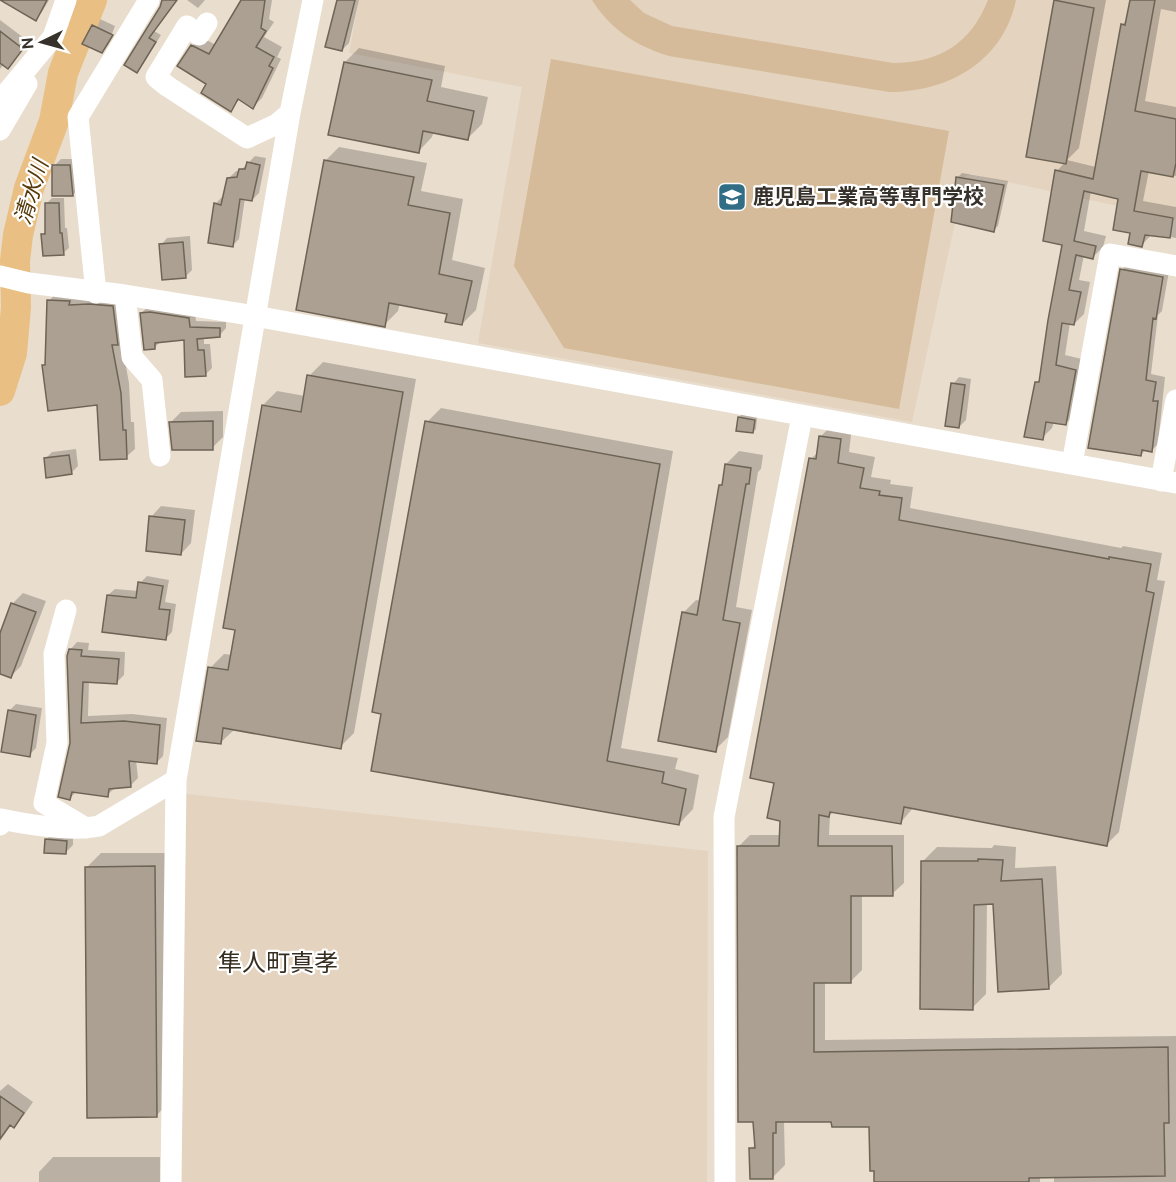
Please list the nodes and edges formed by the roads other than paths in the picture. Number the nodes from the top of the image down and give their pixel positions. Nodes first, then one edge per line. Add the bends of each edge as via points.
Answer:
1 (66, 0) edge
2 (149, 0) edge
3 (313, 0) edge
4 (207, 23) dead end
5 (53, 37) junction
6 (0, 101) edge
7 (290, 113) junction
8 (0, 130) edge
9 (1176, 266) edge
10 (0, 276) edge
11 (96, 292) junction
12 (125, 295) junction
13 (255, 316) junction
14 (1176, 400) edge
15 (802, 416) junction
16 (160, 456) dead end
17 (1072, 464) junction
18 (1169, 482) edge
19 (66, 610) dead end
20 (176, 780) junction
21 (0, 825) edge
22 (86, 828) junction
23 (171, 1182) edge
24 (725, 1182) edge

1 - 5 street
2 - 11 street via 78,117
3 - 7 street
4 - 7 street via 199,35 187,27 156,77 247,138
5 - 6 street
5 - 8 street
7 - 13 street
9 - 17 street via 1110,254
10 - 11 street
11 - 12 street
12 - 13 street
12 - 16 street via 132,357 152,380
13 - 15 street
13 - 20 street
14 - 18 street
15 - 17 street
15 - 24 street via 724,817
17 - 18 street
19 - 22 street via 54,654 57,743 44,803
20 - 22 street via 99,826
20 - 23 street
21 - 22 street via 1,819

